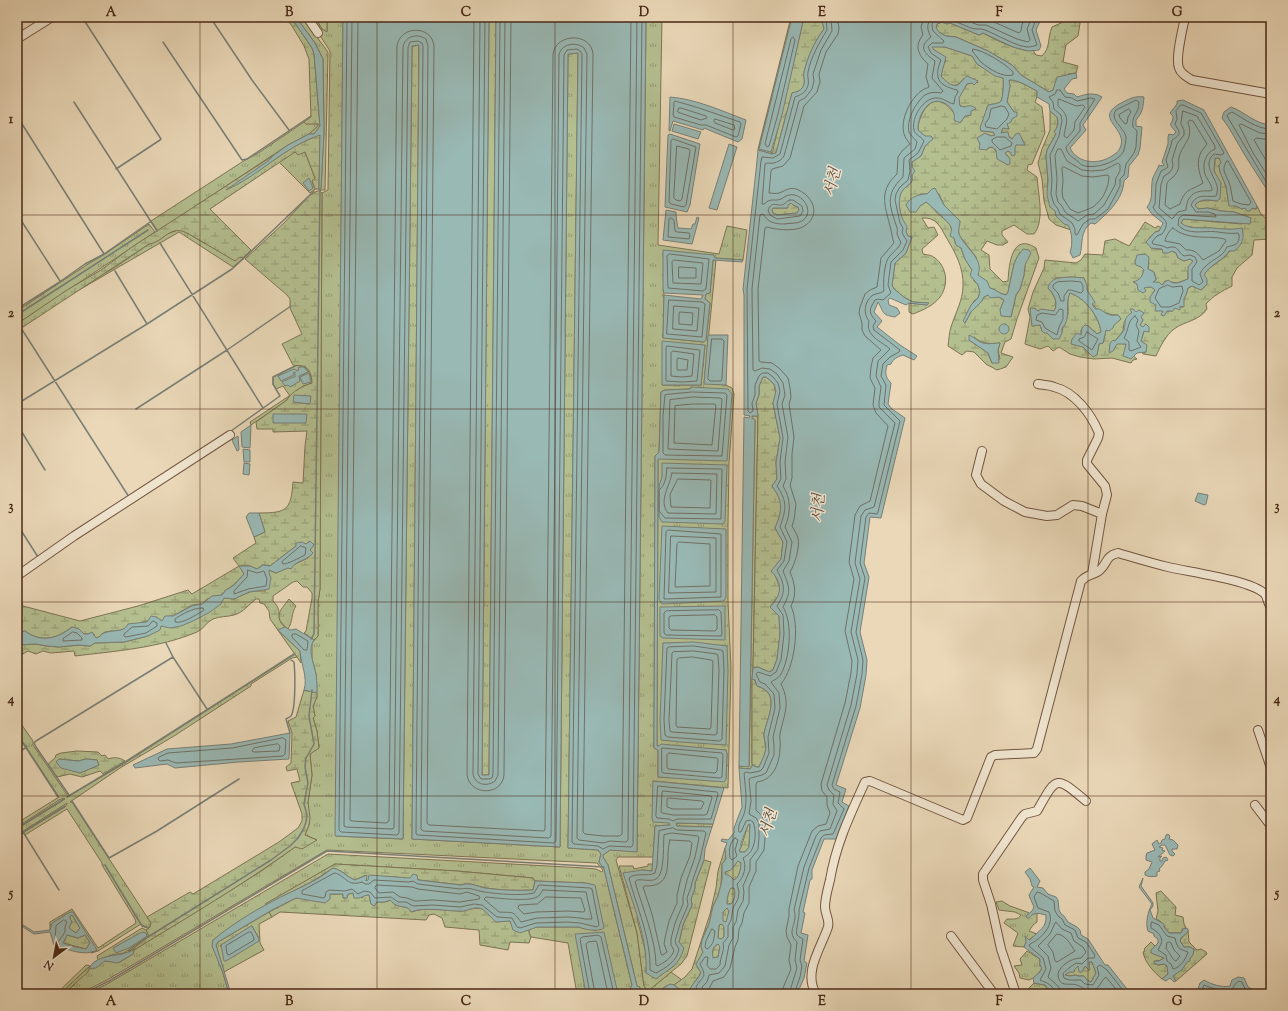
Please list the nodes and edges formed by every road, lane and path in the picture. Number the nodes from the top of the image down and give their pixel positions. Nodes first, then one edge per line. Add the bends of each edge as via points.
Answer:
1 (52, 17) edge
2 (307, 17) edge
3 (1185, 17) edge
4 (318, 33) dead end
5 (17, 39) edge
6 (1271, 94) edge
7 (1038, 384) dead end
8 (230, 435) dead end
9 (982, 451) dead end
10 (1102, 514) junction
11 (1092, 574) junction
12 (17, 576) edge
13 (1271, 607) edge
14 (1258, 730) dead end
15 (1271, 768) edge
16 (1086, 801) dead end
17 (1255, 805) dead end
18 (1271, 826) edge
19 (951, 936) dead end
20 (816, 994) edge
21 (994, 994) edge
22 (1016, 994) edge

1 - 5 street
2 - 4 street
3 - 6 street via 1178,57 1178,68 1184,76 1192,80
7 - 10 street via 1055,387 1070,395 1082,405 1097,427 1098,438 1087,464 1107,490
8 - 12 street
9 - 10 street via 976,475 981,484 1025,512 1047,516 1074,505
10 - 11 street
11 - 13 street via 1102,569 1112,554 1118,553 1246,584 1264,593
11 - 20 street via 1085,576 1081,581 1037,749 1034,753 991,757 967,818 963,820 870,781 865,782 833,859 825,908 828,926 814,962 812,982
14 - 15 street
16 - 22 street via 1065,784 1055,783 1037,811 1022,817 983,874 1001,949
17 - 18 street
19 - 21 street

